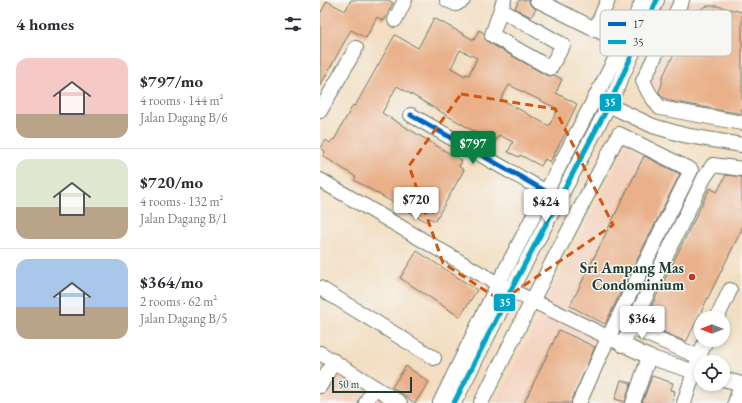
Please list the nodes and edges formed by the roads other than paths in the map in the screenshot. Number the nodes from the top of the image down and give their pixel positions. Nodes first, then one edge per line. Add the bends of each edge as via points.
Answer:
1 (405, 0) edge
2 (447, 0) edge
3 (463, 0) edge
4 (537, 0) edge
5 (608, 0) edge
6 (643, 0) edge
7 (657, 0) edge
8 (682, 0) edge
9 (503, 5) edge
10 (604, 10) edge
11 (640, 10) edge
12 (651, 10) edge
13 (677, 10) edge
14 (600, 18) edge
15 (395, 20) dead end
16 (595, 30) junction
17 (600, 32) edge
18 (356, 48) dead end
19 (622, 56) edge
20 (626, 56) edge
21 (655, 56) edge
22 (595, 98) junction
23 (609, 105) junction
24 (660, 108) junction
25 (320, 110) edge
26 (411, 115) dead end
27 (742, 123) edge
28 (653, 126) junction
29 (742, 145) edge
30 (742, 168) edge
31 (320, 180) edge
32 (553, 196) junction
33 (504, 287) junction
34 (320, 288) edge
35 (730, 290) dead end
36 (532, 301) junction
37 (720, 311) edge
38 (631, 327) junction
39 (608, 338) junction
40 (622, 345) junction
41 (320, 353) edge
42 (694, 355) edge
43 (649, 357) junction
44 (434, 358) dead end
45 (334, 362) junction
46 (694, 372) edge
47 (730, 381) edge
48 (694, 382) edge
49 (741, 384) edge
50 (320, 386) edge
51 (374, 387) junction
52 (366, 403) edge
53 (400, 403) edge
54 (440, 403) edge
55 (454, 403) edge
56 (481, 403) edge
57 (579, 403) edge
58 (633, 403) edge
59 (684, 403) edge
60 (735, 403) edge

1 - 15 street
2 - 3 street via 456,4
4 - 16 street
5 - 10 street
6 - 11 street
7 - 12 street
8 - 13 street
9 - 9 street via 564,45 550,68 492,34
14 - 16 street
16 - 17 street
18 - 25 street
19 - 22 street
20 - 23 street
21 - 24 street via 643,80
22 - 23 street
22 - 32 street
23 - 28 street
23 - 32 street
24 - 27 street
24 - 28 street
26 - 32 street
28 - 29 street via 684,136
30 - 38 street via 713,165 708,172
31 - 33 street
32 - 33 street
33 - 36 street
33 - 54 street
33 - 55 street
34 - 44 street
35 - 37 street
36 - 39 street
36 - 39 street via 619,134 691,170
36 - 56 street
38 - 40 street
38 - 42 street
39 - 40 street
39 - 57 street
40 - 43 street
41 - 45 street
43 - 46 street
43 - 58 street
45 - 50 street
45 - 51 street
47 - 49 street
48 - 59 street
49 - 60 street
51 - 52 street
51 - 53 street

